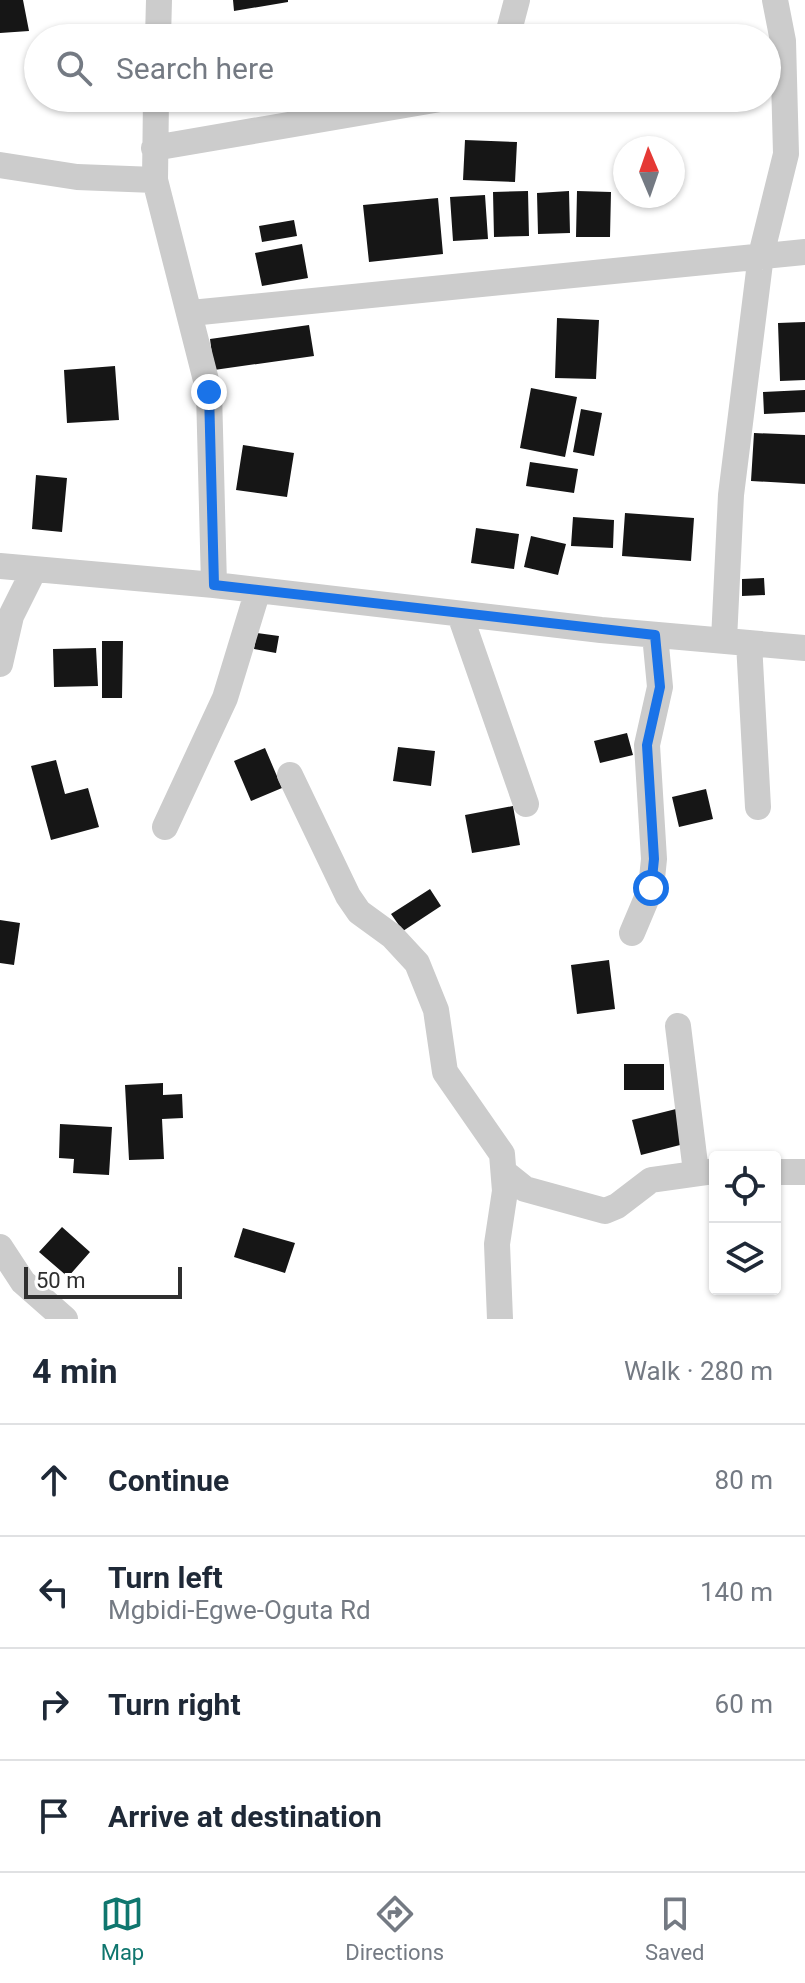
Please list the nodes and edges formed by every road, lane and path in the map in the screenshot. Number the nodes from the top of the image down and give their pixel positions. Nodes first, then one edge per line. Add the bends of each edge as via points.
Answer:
1 (159, 0) edge
2 (517, 0) edge
3 (775, 0) edge
4 (158, 24) edge
5 (511, 24) edge
6 (780, 24) edge
7 (781, 31) edge
8 (155, 112) edge
9 (364, 112) edge
10 (154, 148) junction
11 (0, 165) edge
12 (155, 180) junction
13 (805, 252) edge
14 (761, 255) junction
15 (191, 313) junction
16 (0, 566) edge
17 (34, 570) junction
18 (214, 585) junction
19 (258, 590) junction
20 (460, 615) junction
21 (655, 635) junction
22 (736, 642) junction
23 (805, 648) edge
24 (0, 664) edge
25 (290, 775) dead end
26 (526, 804) dead end
27 (758, 807) dead end
28 (165, 827) dead end
29 (632, 933) dead end
30 (678, 1026) dead end
31 (706, 1172) edge
32 (781, 1172) edge
33 (805, 1172) edge
34 (505, 1173) junction
35 (0, 1247) edge
36 (65, 1319) edge
37 (500, 1319) edge

1 - 4 street
2 - 5 street
3 - 6 street
7 - 14 street via 786,154
8 - 10 street
9 - 10 street
10 - 12 street
11 - 12 street via 77,177
12 - 15 street
13 - 14 street
14 - 15 street
14 - 22 street via 731,495
15 - 18 street via 209,392
16 - 17 street
17 - 18 street
17 - 24 street via 11,616
18 - 19 street
19 - 20 street
19 - 28 street via 225,698
20 - 21 street
20 - 26 street
21 - 22 street
21 - 29 street via 660,687 647,745 654,859 651,888
22 - 23 street
22 - 27 street
25 - 34 street via 348,896 417,963 436,1010 445,1072 502,1154
30 - 31 street
31 - 34 street via 651,1180 605,1211 525,1189
32 - 33 street
34 - 37 street via 497,1244
35 - 36 street via 23,1282

